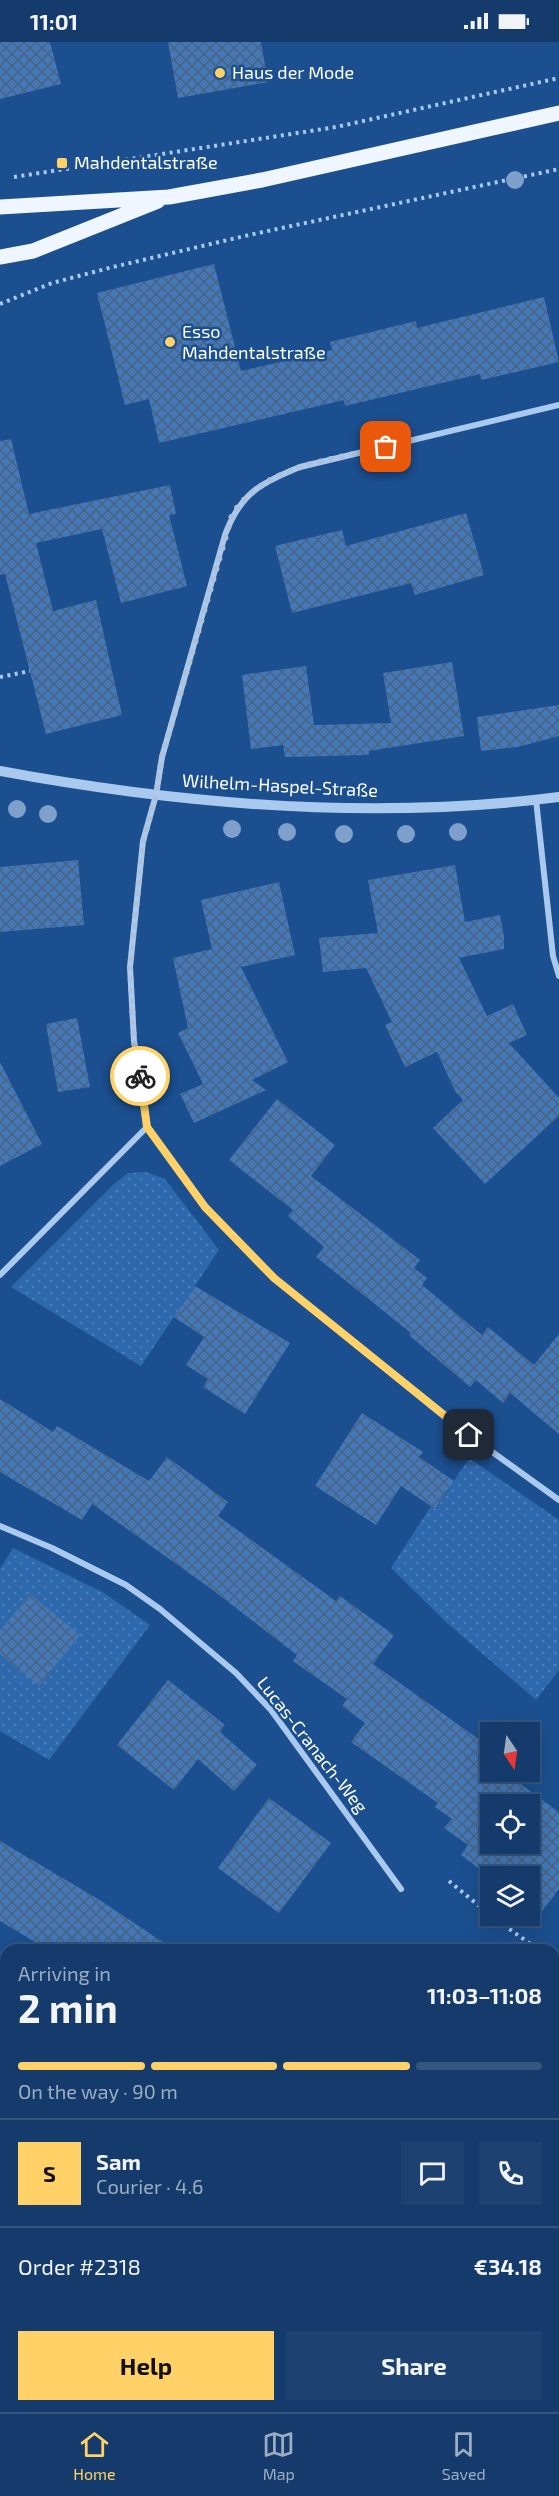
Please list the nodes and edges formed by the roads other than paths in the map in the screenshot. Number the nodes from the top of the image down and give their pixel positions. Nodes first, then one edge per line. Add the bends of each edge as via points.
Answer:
1 (559, 113) edge
2 (169, 197) junction
3 (0, 207) edge
4 (0, 257) edge
5 (559, 405) edge
6 (0, 771) edge
7 (156, 795) junction
8 (559, 797) edge
9 (536, 800) junction
10 (559, 976) edge
11 (147, 1127) junction
12 (0, 1275) edge
13 (559, 1500) edge
14 (0, 1526) edge
15 (401, 1889) dead end

1 - 2 main road
2 - 3 main road
2 - 4 main road via 33,251
5 - 7 street via 300,467 260,484 241,502 225,535 162,757
6 - 7 street, Wilhelm-Haspel-Straße
7 - 9 street, Wilhelm-Haspel-Straße via 326,808 432,808
7 - 11 street via 143,842 130,967 134,1041
8 - 9 street, Wilhelm-Haspel-Straße
9 - 10 street via 553,956
11 - 12 street
11 - 13 street via 205,1207 274,1278 452,1423
14 - 15 street, Lucas-Cranach-Weg via 126,1585 236,1673 271,1710

